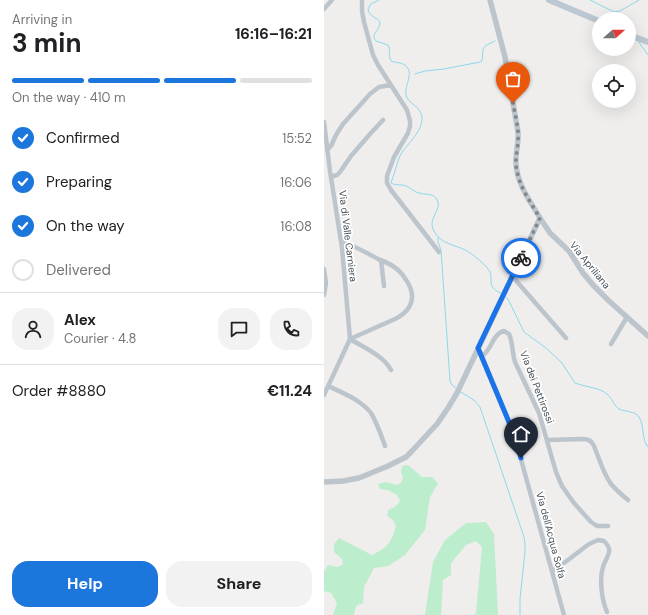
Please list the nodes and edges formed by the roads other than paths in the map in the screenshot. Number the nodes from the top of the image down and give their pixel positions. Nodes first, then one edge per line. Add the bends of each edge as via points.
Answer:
1 (332, 0) edge
2 (362, 0) edge
3 (490, 0) edge
4 (549, 0) edge
5 (324, 9) edge
6 (592, 18) edge
7 (636, 37) edge
8 (648, 42) edge
9 (391, 85) junction
10 (383, 120) dead end
11 (324, 122) edge
12 (327, 150) junction
13 (331, 177) junction
14 (540, 218) junction
15 (341, 241) junction
16 (438, 252) dead end
17 (381, 260) junction
18 (324, 269) edge
19 (512, 276) junction
20 (384, 286) dead end
21 (324, 295) edge
22 (627, 318) junction
23 (648, 336) edge
24 (566, 338) dead end
25 (350, 339) junction
26 (612, 344) dead end
27 (478, 348) junction
28 (482, 356) junction
29 (391, 370) dead end
30 (328, 386) junction
31 (324, 395) edge
32 (547, 440) junction
33 (385, 446) dead end
34 (324, 482) edge
35 (628, 500) dead end
36 (608, 526) dead end
37 (552, 571) junction
38 (607, 612) dead end
39 (564, 615) edge

1 - 5 street
2 - 9 street via 372,51
3 - 14 street, Via Apriliana via 505,57 518,132 517,172 523,189
4 - 6 main road
7 - 8 main road
9 - 12 street via 377,88 370,94 341,125
9 - 16 street via 407,110 410,123 407,136 395,155 387,184
10 - 13 street via 339,173
11 - 12 street, Via di Valle Carniera
12 - 13 street, Via di Valle Carniera
13 - 15 street, Via di Valle Carniera
14 - 19 street
14 - 22 street, Via Apriliana via 551,234 569,251 593,285
15 - 17 street
15 - 25 street, Via di Valle Carniera
17 - 20 street
17 - 25 street via 398,270 409,286 412,294 410,306 399,317
18 - 21 street
19 - 24 street
19 - 27 street
22 - 23 street, Via Apriliana
22 - 26 street
25 - 29 street via 388,364
25 - 30 street
27 - 28 street, Via dell'Acqua Solfa
27 - 34 street via 448,408 406,457 359,478
28 - 32 street, Via dei Pettirossi via 498,333 504,331 509,334 513,355 537,408
28 - 37 street, Via dell'Acqua Solfa via 511,427
30 - 31 street
30 - 33 street via 366,408 375,421
32 - 35 street via 590,441 609,481
32 - 36 street, Via dei Pettirossi via 559,480 571,499 594,524
37 - 38 street via 589,544 598,540 604,541 609,551 601,579
37 - 39 street, Via dell'Acqua Solfa

